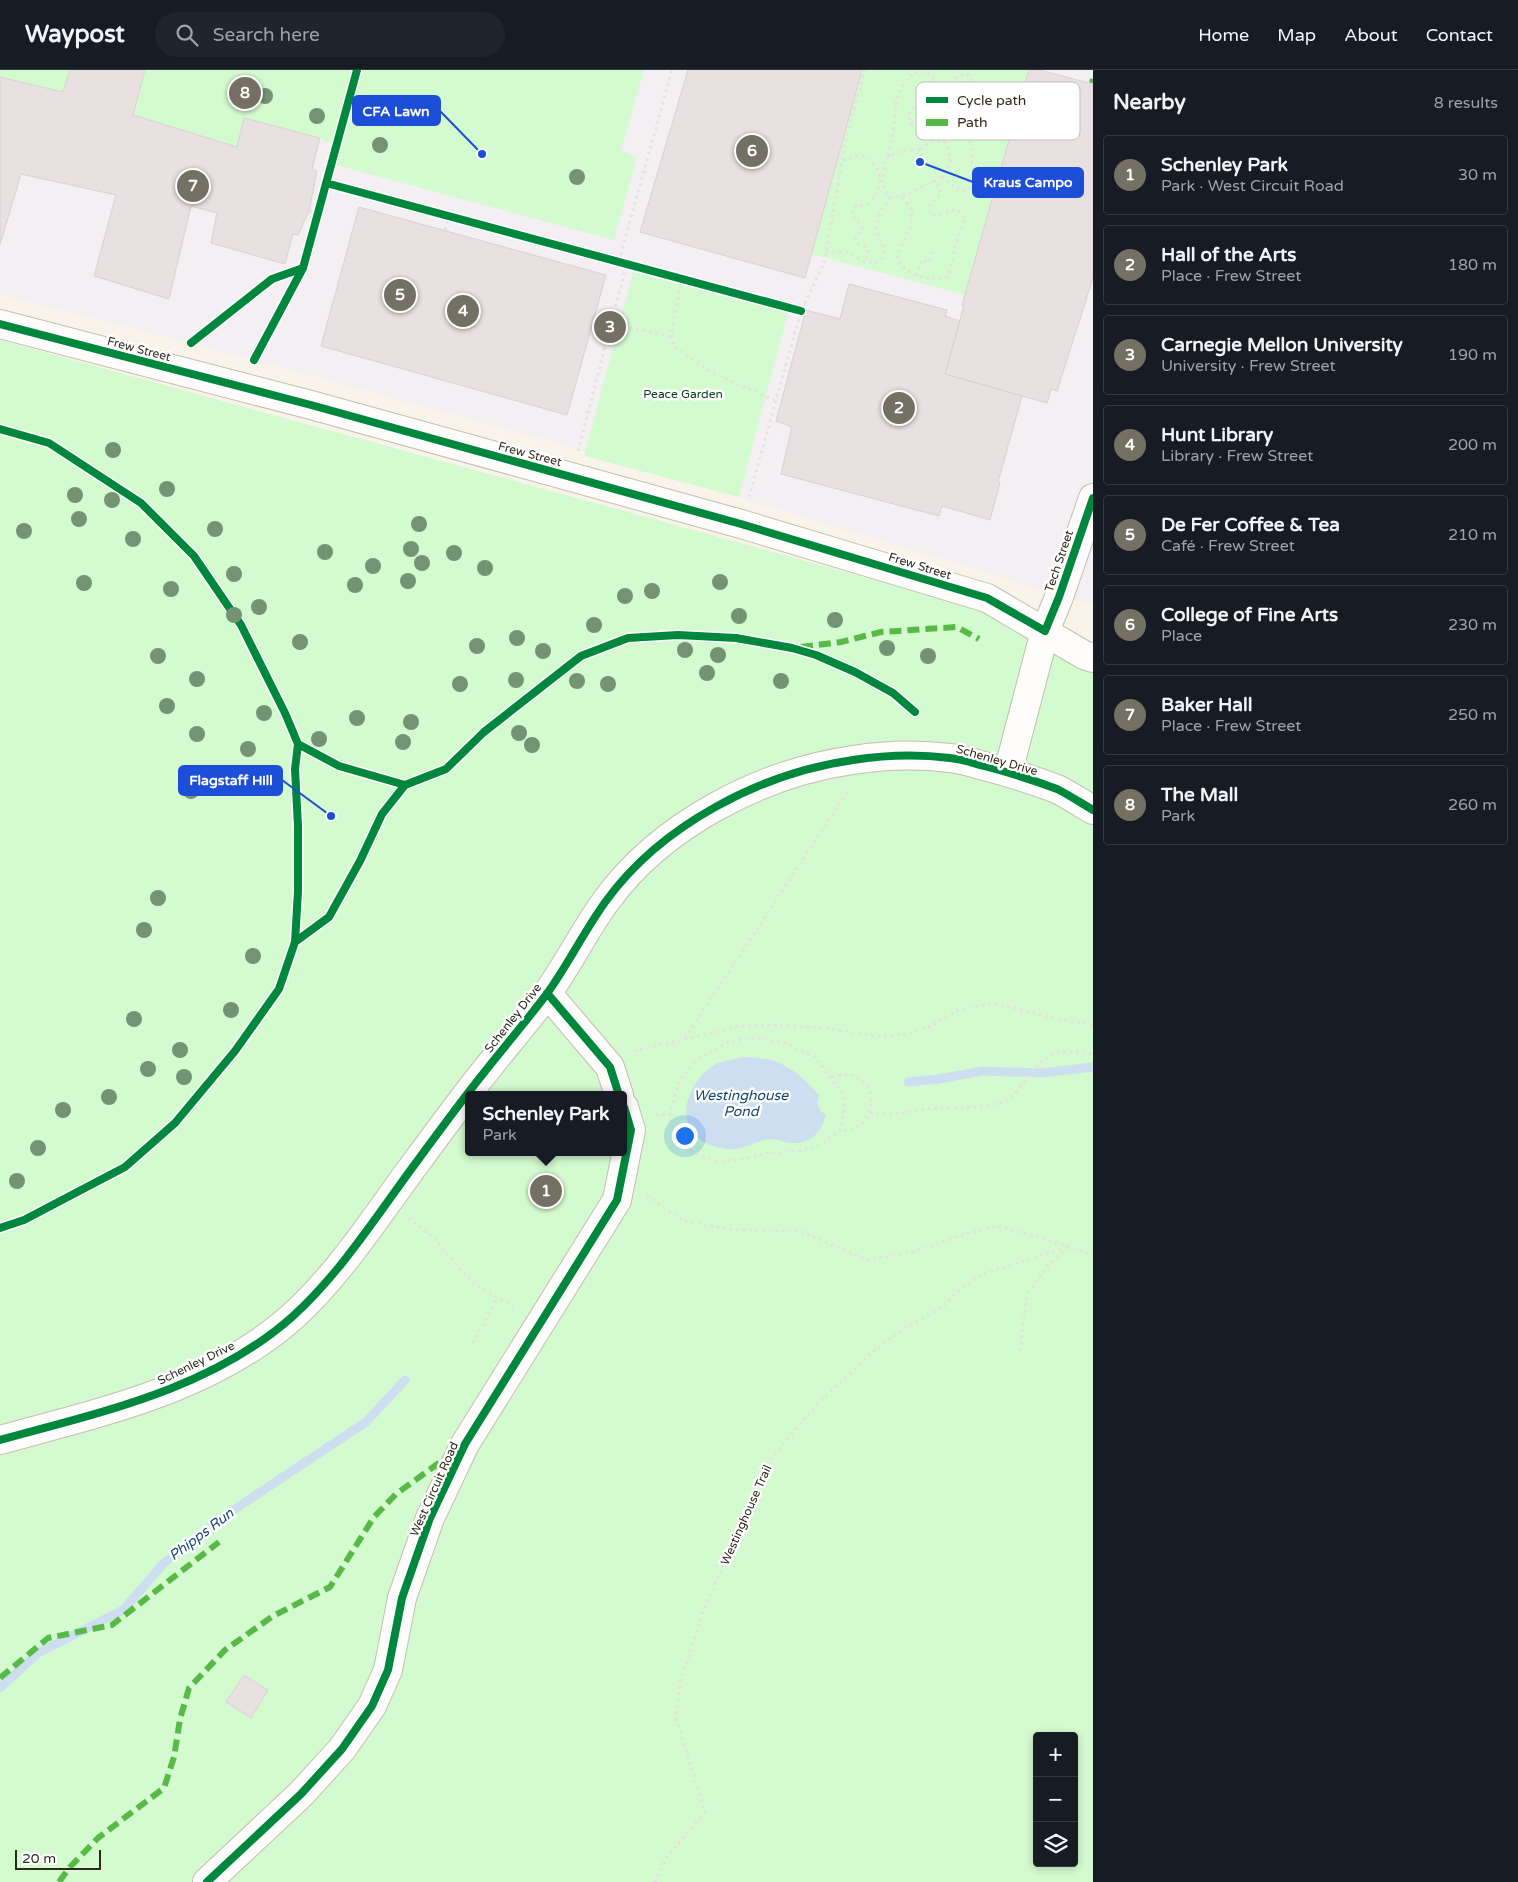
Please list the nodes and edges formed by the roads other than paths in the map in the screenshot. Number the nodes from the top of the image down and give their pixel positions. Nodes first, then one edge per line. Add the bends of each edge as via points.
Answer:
1 (0, 324) edge
2 (1093, 498) edge
3 (1045, 631) junction
4 (1093, 658) edge
5 (1008, 772) junction
6 (1093, 810) edge
7 (547, 993) junction
8 (470, 1091) edge
9 (619, 1091) edge
10 (465, 1097) edge
11 (627, 1117) edge
12 (627, 1152) edge
13 (626, 1156) edge
14 (0, 1440) edge
15 (207, 1882) edge

1 - 3 street, Frew Street via 742,524 987,598
2 - 3 street, Tech Street
3 - 4 street, Frew Street
3 - 5 street, Tech Street
5 - 6 street, Schenley Drive via 1059,790
5 - 7 street, Schenley Drive via 952,758 900,756 831,763 746,791 706,812 664,841 634,869 607,899
7 - 8 street, Schenley Drive
7 - 9 street via 610,1067
10 - 14 street, Schenley Drive via 327,1282 291,1318 246,1351 165,1391
11 - 12 street, West Circuit Road via 631,1130
13 - 15 street, West Circuit Road via 617,1200 465,1444 430,1518 402,1598 388,1670 372,1706 342,1749 307,1787

